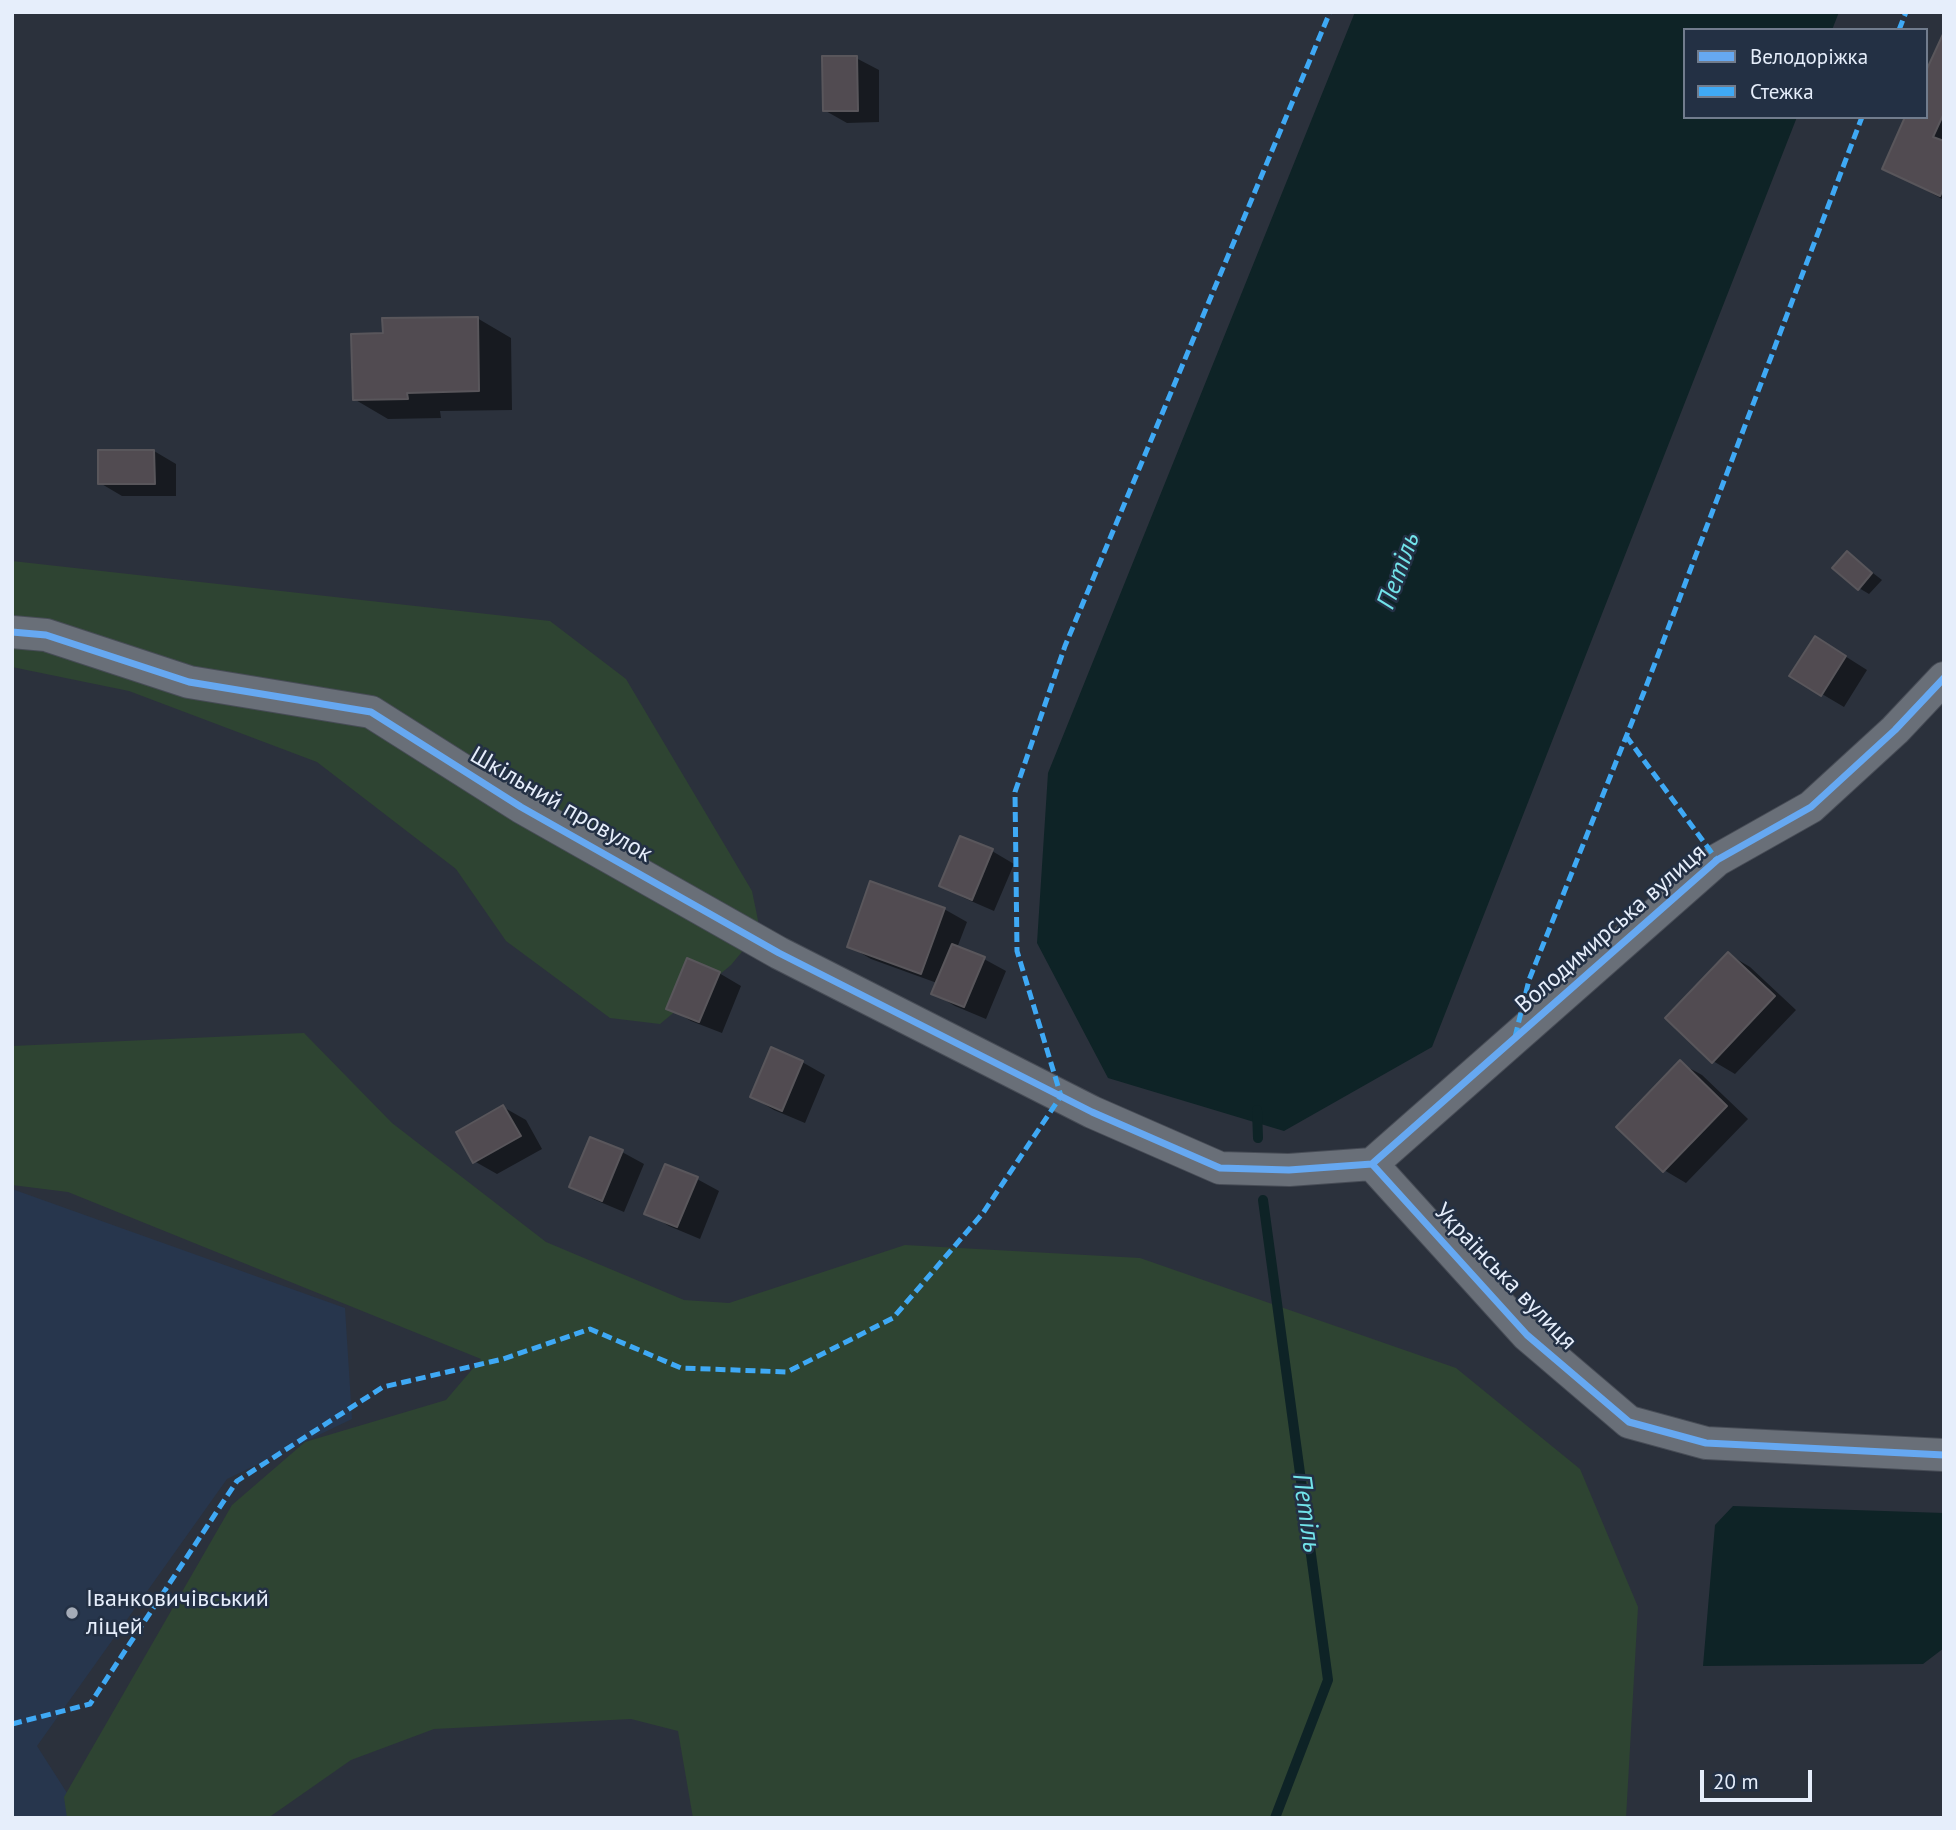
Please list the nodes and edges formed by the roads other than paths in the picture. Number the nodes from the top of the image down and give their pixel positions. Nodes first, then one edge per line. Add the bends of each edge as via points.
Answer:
1 (12, 632) edge
2 (1944, 678) edge
3 (1372, 1164) junction
4 (1944, 1455) edge

1 - 3 street, Шкільний провулок via 46,635 189,682 371,712 521,807 779,953 1092,1112 1220,1168 1289,1170
2 - 3 street, Володимирська вулиця via 1811,807 1717,860
3 - 4 street, Українська вулиця via 1527,1335 1629,1422 1706,1443

